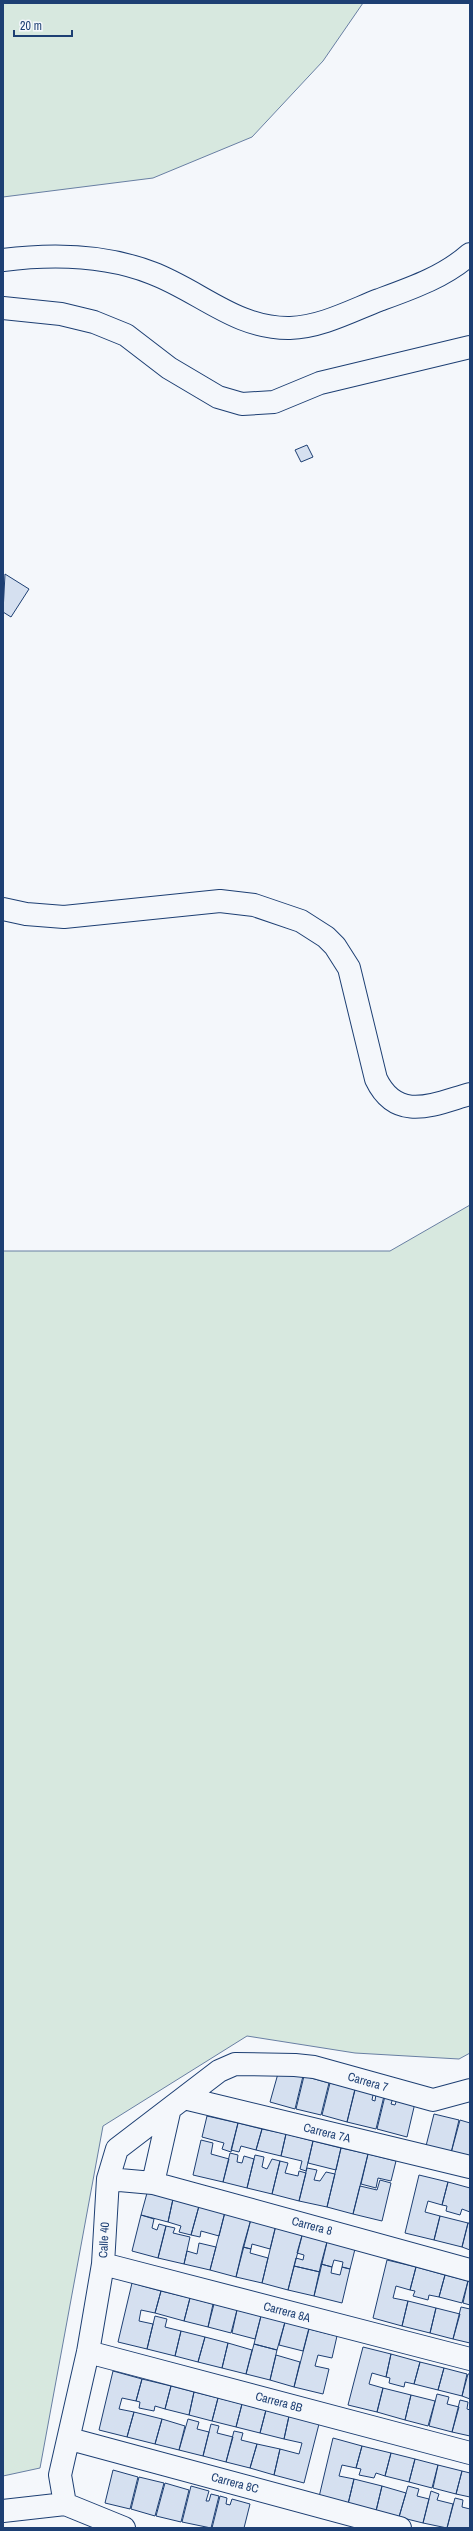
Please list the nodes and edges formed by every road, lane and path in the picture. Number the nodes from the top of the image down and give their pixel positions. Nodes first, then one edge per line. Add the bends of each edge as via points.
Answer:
1 (470, 254) edge
2 (3, 260) edge
3 (3, 308) edge
4 (470, 347) edge
5 (3, 909) edge
6 (470, 1094) edge
7 (265, 2064) joint
8 (470, 2090) edge
9 (176, 2105) junction
10 (470, 2167) edge
11 (108, 2179) junction
12 (153, 2183) junction
13 (103, 2264) junction
14 (470, 2270) edge
15 (88, 2352) junction
16 (470, 2359) edge
17 (70, 2439) junction
18 (470, 2453) edge
19 (65, 2504) junction
20 (3, 2511) edge
21 (124, 2528) edge
22 (400, 2528) edge

1 - 2 street via 434,279 325,322 291,328 256,324 238,318 153,273 131,267 88,259 57,257
3 - 4 street via 61,314 94,322 120,333 169,368 212,393 242,404 274,402 320,383
5 - 6 street via 64,917 220,901 254,905 301,921 326,937 339,951 349,968 376,1079 384,1094 398,1104 417,1107
7 - 8 street, Carrera 7 via 314,2067 433,2100
7 - 9 street, Calle 40 via 235,2064 219,2071
9 - 10 street, Carrera 7A
9 - 11 street, Calle 40 via 117,2149
9 - 12 street
11 - 12 street, Carrera 8
11 - 13 street, Calle 40
12 - 14 street, Carrera 8
13 - 15 street, Calle 40
13 - 16 street, Carrera 8A
15 - 17 street, Calle 40
15 - 18 street, Carrera 8B
17 - 19 street, Calle 40 via 60,2476
17 - 22 street, Carrera 8C
19 - 20 street
19 - 21 street

